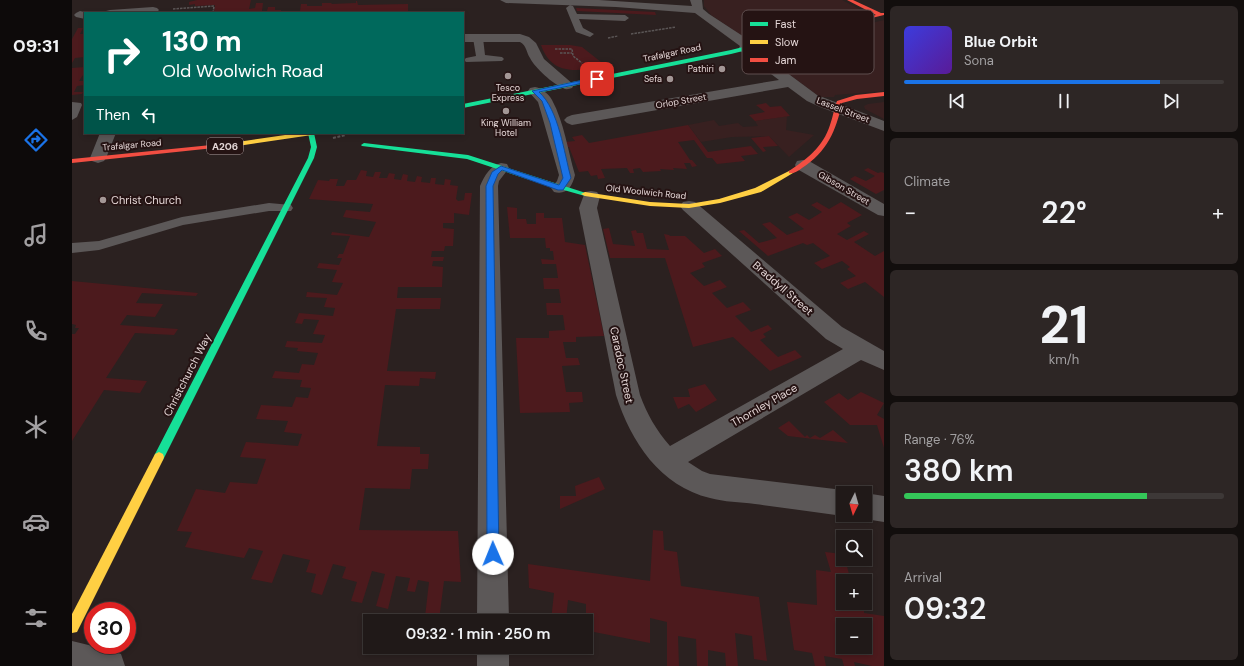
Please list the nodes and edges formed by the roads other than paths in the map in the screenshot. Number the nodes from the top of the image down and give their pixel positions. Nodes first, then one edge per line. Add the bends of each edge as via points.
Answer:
1 (506, 0) edge
2 (849, 0) edge
3 (570, 2) junction
4 (636, 3) edge
5 (697, 5) edge
6 (154, 8) edge
7 (871, 10) edge
8 (119, 12) edge
9 (574, 16) junction
10 (624, 18) dead end
11 (590, 34) dead end
12 (464, 38) edge
13 (478, 38) junction
14 (742, 44) edge
15 (742, 49) edge
16 (482, 58) junction
17 (499, 59) dead end
18 (469, 60) dead end
19 (781, 74) edge
20 (791, 82) junction
21 (568, 84) junction
22 (535, 91) junction
23 (884, 94) edge
24 (72, 105) edge
25 (464, 106) edge
26 (838, 109) junction
27 (72, 117) edge
28 (572, 120) dead end
29 (884, 126) edge
30 (108, 134) edge
31 (305, 134) edge
32 (311, 134) edge
33 (364, 145) dead end
34 (98, 158) junction
35 (72, 161) edge
36 (803, 165) junction
37 (501, 168) junction
38 (560, 188) junction
39 (592, 196) junction
40 (689, 206) junction
41 (286, 208) junction
42 (884, 212) edge
43 (72, 248) edge
44 (861, 349) junction
45 (884, 361) edge
46 (667, 461) junction
47 (836, 503) edge
48 (872, 507) edge
49 (884, 509) edge
50 (493, 614) edge
51 (72, 627) edge
52 (493, 654) edge
53 (72, 657) edge
54 (110, 666) edge
55 (493, 666) edge

1 - 3 street
2 - 7 street
3 - 4 street
3 - 9 lane
4 - 5 street
5 - 14 street, Lassell Street via 705,16
6 - 8 street
9 - 10 lane
9 - 11 lane via 579,30
12 - 13 street
13 - 16 lane
13 - 21 street via 528,40 540,64
15 - 21 street, Trafalgar Road
16 - 17 lane
16 - 18 lane
19 - 20 street, Lassell Street
20 - 26 street, Lassell Street via 812,98
20 - 28 street, Orlop Street
21 - 22 street, Trafalgar Road
22 - 25 street, Trafalgar Road
22 - 38 street via 545,100 565,168 567,178
23 - 26 street via 843,100 839,102
24 - 27 lane via 77,105
26 - 29 street, Lassell Street
26 - 36 street, Old Woolwich Road via 836,124 827,141 816,155
30 - 34 street
31 - 34 street, Trafalgar Road / A206 via 241,144
32 - 41 street, Christchurch Way via 314,150
33 - 37 street, Old Woolwich Road via 452,154
34 - 35 street, Trafalgar Road / A206
36 - 40 street, Old Woolwich Road via 758,190 720,201
36 - 42 street, Gibson Street
37 - 38 street, Old Woolwich Road
37 - 50 street via 489,186
38 - 39 street, Old Woolwich Road
39 - 40 street, Old Woolwich Road via 650,204
39 - 46 street, Caradoc Street via 588,208 631,406 646,436
40 - 44 street, Braddyll Street via 834,332
41 - 43 lane via 269,207 182,221 99,245
41 - 51 street, Christchurch Way
44 - 45 street, Braddyll Street
44 - 46 street, Thornley Place
46 - 47 street, Caradoc Street via 694,481 710,486
48 - 49 street
52 - 55 street
53 - 54 street

